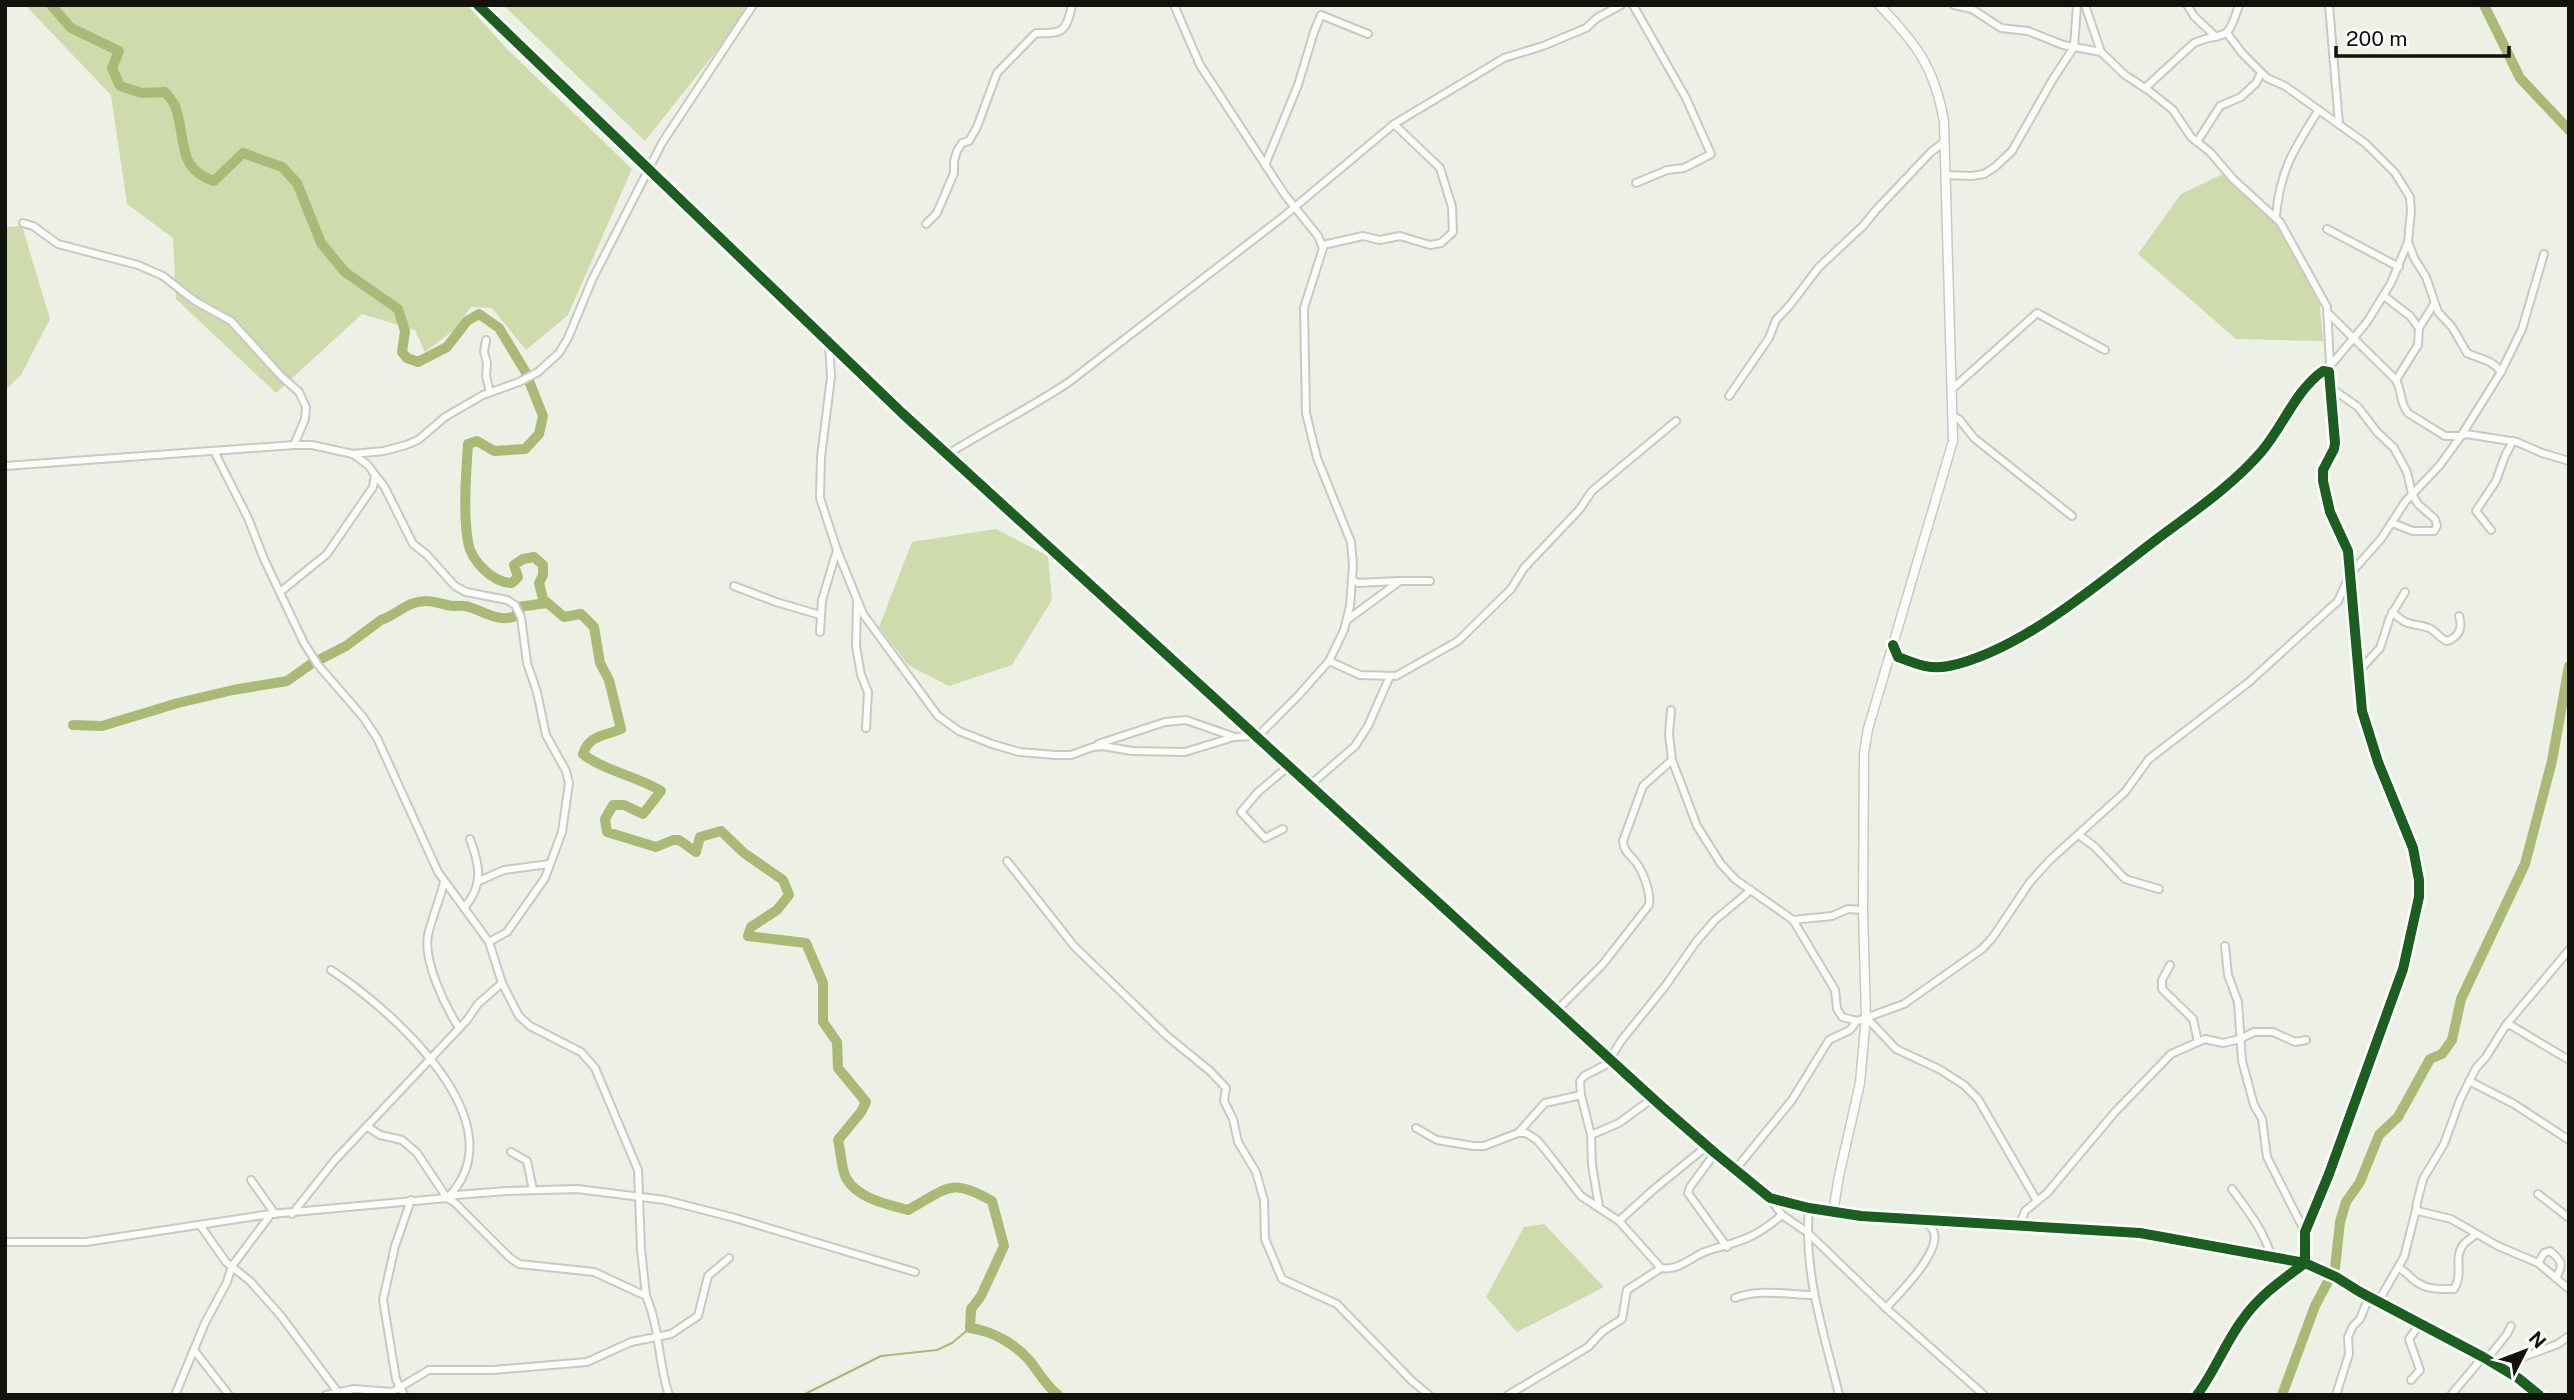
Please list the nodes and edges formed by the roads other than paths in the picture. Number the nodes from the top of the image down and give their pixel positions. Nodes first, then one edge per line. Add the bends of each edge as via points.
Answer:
1 (478, 5) edge
2 (753, 5) edge
3 (1072, 5) edge
4 (1174, 5) edge
5 (1621, 5) edge
6 (1633, 5) edge
7 (1879, 5) edge
8 (1954, 5) edge
9 (2077, 5) edge
10 (2085, 5) edge
11 (2187, 5) edge
12 (2239, 5) edge
13 (2329, 5) edge
14 (2227, 33) junction
15 (1368, 34) dead end
16 (2217, 38) junction
17 (2074, 47) junction
18 (2101, 52) junction
19 (2261, 73) junction
20 (2145, 88) junction
21 (2318, 111) junction
22 (1395, 124) junction
23 (2339, 124) junction
24 (1944, 142) junction
25 (2197, 142) junction
26 (1265, 165) junction
27 (648, 169) junction
28 (1945, 175) junction
29 (1636, 183) dead end
30 (1294, 207) junction
31 (2276, 216) junction
32 (23, 223) dead end
33 (926, 224) dead end
34 (2327, 229) dead end
35 (2408, 243) junction
36 (1323, 245) junction
37 (2544, 254) dead end
38 (2399, 267) junction
39 (2384, 296) junction
40 (2434, 304) junction
41 (2329, 314) junction
42 (2419, 328) junction
43 (2353, 339) junction
44 (486, 340) dead end
45 (829, 344) junction
46 (2105, 350) dead end
47 (2329, 368) junction
48 (2501, 372) junction
49 (2396, 380) junction
50 (2331, 388) junction
51 (1952, 389) junction
52 (490, 392) junction
53 (1728, 396) dead end
54 (1952, 416) junction
55 (1676, 421) dead end
56 (2461, 436) junction
57 (2513, 441) junction
58 (293, 445) junction
59 (214, 450) junction
60 (353, 454) junction
61 (948, 454) junction
62 (2569, 461) edge
63 (5, 466) edge
64 (375, 475) junction
65 (2412, 494) junction
66 (2072, 516) dead end
67 (2392, 523) junction
68 (2491, 530) dead end
69 (837, 550) junction
70 (2350, 573) junction
71 (1353, 580) junction
72 (1399, 581) junction
73 (1430, 581) dead end
74 (734, 586) dead end
75 (280, 592) junction
76 (2405, 592) dead end
77 (857, 601) junction
78 (2392, 612) junction
79 (820, 615) junction
80 (2459, 616) dead end
81 (1347, 620) junction
82 (820, 632) dead end
83 (1893, 645) junction
84 (1329, 662) junction
85 (2358, 672) junction
86 (1390, 676) junction
87 (1671, 710) dead end
88 (866, 728) dead end
89 (1258, 736) junction
90 (1234, 737) junction
91 (1093, 747) junction
92 (1672, 760) junction
93 (1290, 765) junction
94 (1310, 786) junction
95 (1283, 829) dead end
96 (2079, 835) junction
97 (470, 839) dead end
98 (1007, 861) dead end
99 (549, 864) junction
100 (444, 881) junction
101 (478, 881) junction
102 (2159, 889) dead end
103 (1751, 890) junction
104 (464, 908) junction
105 (1863, 910) junction
106 (1793, 920) junction
107 (489, 942) junction
108 (2225, 946) dead end
109 (2569, 950) edge
110 (2170, 965) dead end
111 (331, 970) dead end
112 (502, 983) junction
113 (1557, 1010) junction
114 (1866, 1017) junction
115 (1857, 1021) junction
116 (2506, 1025) junction
117 (459, 1028) junction
118 (2240, 1039) junction
119 (2306, 1040) dead end
120 (2198, 1042) junction
121 (430, 1058) junction
122 (1611, 1060) junction
123 (2569, 1060) edge
124 (2469, 1081) junction
125 (1581, 1095) junction
126 (1653, 1098) junction
127 (368, 1127) junction
128 (1416, 1128) dead end
129 (1518, 1133) junction
130 (1591, 1135) junction
131 (2569, 1140) edge
132 (1707, 1146) junction
133 (511, 1152) dead end
134 (1715, 1153) junction
135 (1735, 1170) junction
136 (251, 1180) dead end
137 (2232, 1189) dead end
138 (533, 1190) junction
139 (2538, 1194) dead end
140 (640, 1196) junction
141 (447, 1198) junction
142 (1770, 1198) junction
143 (411, 1200) junction
144 (2036, 1201) junction
145 (1599, 1207) junction
146 (1809, 1208) junction
147 (2416, 1210) junction
148 (1833, 1213) junction
149 (273, 1214) junction
150 (292, 1214) junction
151 (1782, 1216) junction
152 (2569, 1218) edge
153 (1924, 1220) junction
154 (1619, 1221) junction
155 (200, 1225) junction
156 (2019, 1226) junction
157 (1807, 1232) junction
158 (2305, 1233) junction
159 (2476, 1234) junction
160 (5, 1242) edge
161 (1727, 1247) junction
162 (2271, 1256) junction
163 (729, 1258) dead end
164 (2538, 1263) junction
165 (2305, 1264) junction
166 (232, 1266) junction
167 (1661, 1268) junction
168 (2399, 1268) junction
169 (915, 1272) dead end
170 (2557, 1278) junction
171 (2569, 1289) edge
172 (1814, 1294) junction
173 (646, 1296) junction
174 (1735, 1298) dead end
175 (2373, 1299) junction
176 (1886, 1308) junction
177 (2420, 1324) junction
178 (2511, 1326) dead end
179 (2569, 1336) edge
180 (659, 1338) junction
181 (194, 1350) junction
182 (2485, 1358) junction
183 (2499, 1366) junction
184 (2411, 1380) dead end
185 (400, 1387) junction
186 (337, 1391) junction
187 (389, 1393) edge
188 (2534, 1393) edge
189 (175, 1395) edge
190 (229, 1395) edge
191 (326, 1395) edge
192 (404, 1395) edge
193 (669, 1395) edge
194 (1429, 1395) edge
195 (1508, 1395) edge
196 (1839, 1395) edge
197 (1984, 1395) edge
198 (2197, 1395) edge
199 (2336, 1395) edge
200 (2451, 1395) edge

1 - 27 street
2 - 27 street
3 - 33 street via 1063,30 1036,33 997,73 978,127 957,151 954,173 937,214
4 - 26 street via 1200,65
5 - 22 street via 1586,28 1504,58
6 - 29 street via 1686,98 1711,154
7 - 24 street via 1909,35 1929,70 1941,104
8 - 17 street via 1972,9 2001,28 2035,33
9 - 17 street
10 - 18 street
11 - 16 street
12 - 14 street
13 - 23 street
14 - 16 street
14 - 19 street
15 - 26 street via 1321,15
16 - 20 street via 2194,43
17 - 18 street
17 - 28 street via 1995,167 1978,176
18 - 20 street
19 - 21 street
19 - 25 street via 2241,97 2220,106
20 - 25 street via 2173,110
21 - 23 street
21 - 31 street via 2292,152 2278,191
22 - 30 street
22 - 36 street via 1440,168 1452,207 1453,232 1441,243 1430,245 1400,236 1380,240 1363,236
23 - 35 street via 2395,173 2406,189 2411,204
24 - 28 street
24 - 53 street via 1819,267 1776,320 1769,338
25 - 31 street
26 - 30 street
27 - 45 street
27 - 52 street via 565,345 538,372
28 - 51 street
30 - 36 street
30 - 61 street via 1069,383
31 - 41 street
32 - 58 street via 58,244 163,275 195,301 231,321 299,392 306,407 305,419
34 - 38 street
35 - 38 street
35 - 40 street
36 - 71 street via 1304,308 1306,413 1317,458 1351,542
37 - 48 street via 2522,329
38 - 39 street
39 - 42 street
39 - 43 street
40 - 42 street
40 - 48 street via 2467,353 2493,363
41 - 43 street
41 - 47 street
42 - 49 street via 2418,345
43 - 47 street
43 - 49 street
44 - 52 street
45 - 61 street
45 - 69 street via 831,377 820,498
46 - 51 street via 2033,314
47 - 50 street
47 - 83 street via 2311,381 2262,451 2237,477 2057,614 2000,647 1949,666 1916,664 1898,657
48 - 56 street
49 - 56 street via 2408,413 2445,436
50 - 65 street via 2358,407 2394,448
50 - 70 street via 2334,449 2323,470 2323,481 2330,512 2348,551
51 - 54 street
52 - 60 street via 407,445
54 - 66 street
54 - 83 street via 1950,458
55 - 86 street via 1592,491 1511,589 1458,641
56 - 57 street
56 - 65 street
57 - 62 street
57 - 68 street via 2496,481 2476,511
58 - 59 street
58 - 60 street
59 - 63 street
59 - 75 street
60 - 64 street
61 - 89 street
64 - 75 street via 368,498 334,546
64 - 99 street via 413,544 455,586 507,600 521,617 527,663 546,735 569,783 562,832
65 - 67 street
65 - 67 street via 2435,519 2436,529 2413,531
67 - 70 street
69 - 77 street
69 - 79 street
70 - 85 street
70 - 96 street via 2338,601 2249,682 2149,759 2133,783
71 - 72 street
71 - 81 street
72 - 73 street
72 - 81 street
74 - 79 street
75 - 100 street via 316,662 377,738
76 - 78 street
77 - 88 street via 856,646 868,692
77 - 91 street via 938,716 953,727 1018,752 1071,755
78 - 80 street via 2409,625 2429,628 2443,641 2460,631
78 - 85 street via 2379,648
79 - 82 street
81 - 84 street
83 - 105 street via 1864,753
84 - 86 street via 1360,675
84 - 89 street
85 - 158 street via 2368,734 2413,848 2419,897 2403,969
86 - 94 street via 1355,746
87 - 92 street
89 - 90 street
89 - 93 street
90 - 91 street via 1185,752
90 - 91 street via 1186,720 1165,722
92 - 103 street via 1697,827 1721,864
92 - 113 street via 1643,786 1623,841 1646,886 1649,905 1603,964
93 - 94 street
93 - 95 street via 1241,812 1265,838
94 - 113 street
96 - 102 street via 2125,879
96 - 114 street via 2030,882 1982,948 1911,1000
97 - 101 street
98 - 194 street via 1074,946 1226,1088 1224,1101 1238,1142 1256,1172 1264,1200 1265,1239 1282,1279 1337,1304
99 - 101 street via 504,870
99 - 107 street via 539,889 507,932
100 - 104 street
100 - 117 street via 428,936 428,956 447,1010
101 - 104 street
103 - 106 street
103 - 122 street via 1696,942
104 - 107 street
105 - 106 street
105 - 114 street
106 - 115 street via 1835,990 1842,1017
107 - 112 street
108 - 118 street via 2228,975 2238,1002
109 - 116 street
110 - 120 street via 2162,989 2193,1019
111 - 121 street via 364,991
112 - 117 street
112 - 140 street via 524,1022 581,1052 595,1068 635,1162
113 - 122 street
114 - 115 street
114 - 144 street via 1896,1049 1945,1073 1978,1099
114 - 148 street via 1860,1083
115 - 135 street via 1850,1030 1829,1040 1792,1100
116 - 123 street
116 - 124 street
117 - 121 street
118 - 119 street via 2264,1031 2295,1042
118 - 120 street
118 - 158 street via 2254,1105 2262,1119 2267,1157
120 - 144 street via 2171,1054
121 - 127 street
121 - 141 street via 456,1098 468,1135 465,1173
122 - 125 street via 1584,1076
122 - 126 street
124 - 131 street
124 - 147 street via 2444,1144 2423,1179
125 - 129 street via 1545,1103
125 - 130 street
126 - 130 street via 1619,1124
126 - 132 street
127 - 141 street via 402,1140 417,1153
127 - 150 street
128 - 129 street via 1437,1140 1473,1146
129 - 145 street via 1537,1140 1581,1196
130 - 145 street
132 - 134 street
132 - 154 street
133 - 138 street via 527,1161
134 - 135 street
134 - 161 street via 1688,1193
135 - 142 street
136 - 149 street
137 - 162 street via 2253,1216
138 - 140 street
138 - 141 street
139 - 152 street
140 - 169 street via 735,1218
140 - 173 street
141 - 143 street
141 - 173 street via 519,1264 594,1272
142 - 146 street
142 - 151 street
143 - 150 street
143 - 185 street via 384,1294
144 - 156 street
145 - 154 street
146 - 148 street
146 - 157 street
147 - 159 street via 2451,1219
147 - 168 street
148 - 153 street
149 - 150 street
149 - 155 street
149 - 166 street
151 - 157 street
151 - 161 street via 1756,1235
153 - 156 street
153 - 176 street via 1935,1241 1926,1261
154 - 167 street
155 - 160 street via 86,1242
155 - 166 street
156 - 162 street via 2140,1233
157 - 172 street
157 - 176 street
158 - 165 street
159 - 164 street
159 - 168 street via 2458,1257 2460,1273 2454,1289 2416,1283
161 - 167 street via 1707,1251 1679,1267
162 - 165 street
163 - 180 street via 708,1276 698,1316
164 - 170 street
164 - 170 street via 2550,1251 2561,1262
165 - 175 street
165 - 198 street via 2249,1310
166 - 181 street
166 - 186 street via 262,1293
167 - 195 street via 1627,1290 1622,1319 1588,1347
168 - 175 street
170 - 171 street
172 - 174 street via 1748,1293
172 - 196 street
173 - 180 street
175 - 177 street
175 - 199 street via 2348,1337 2350,1354
176 - 197 street
177 - 182 street
177 - 184 street via 2409,1339 2420,1370
178 - 182 street
179 - 183 street
180 - 185 street via 631,1342 582,1363 425,1370
180 - 193 street
181 - 189 street
181 - 190 street
182 - 183 street
182 - 200 street
183 - 188 street
185 - 187 street
185 - 192 street
186 - 187 street
186 - 191 street

